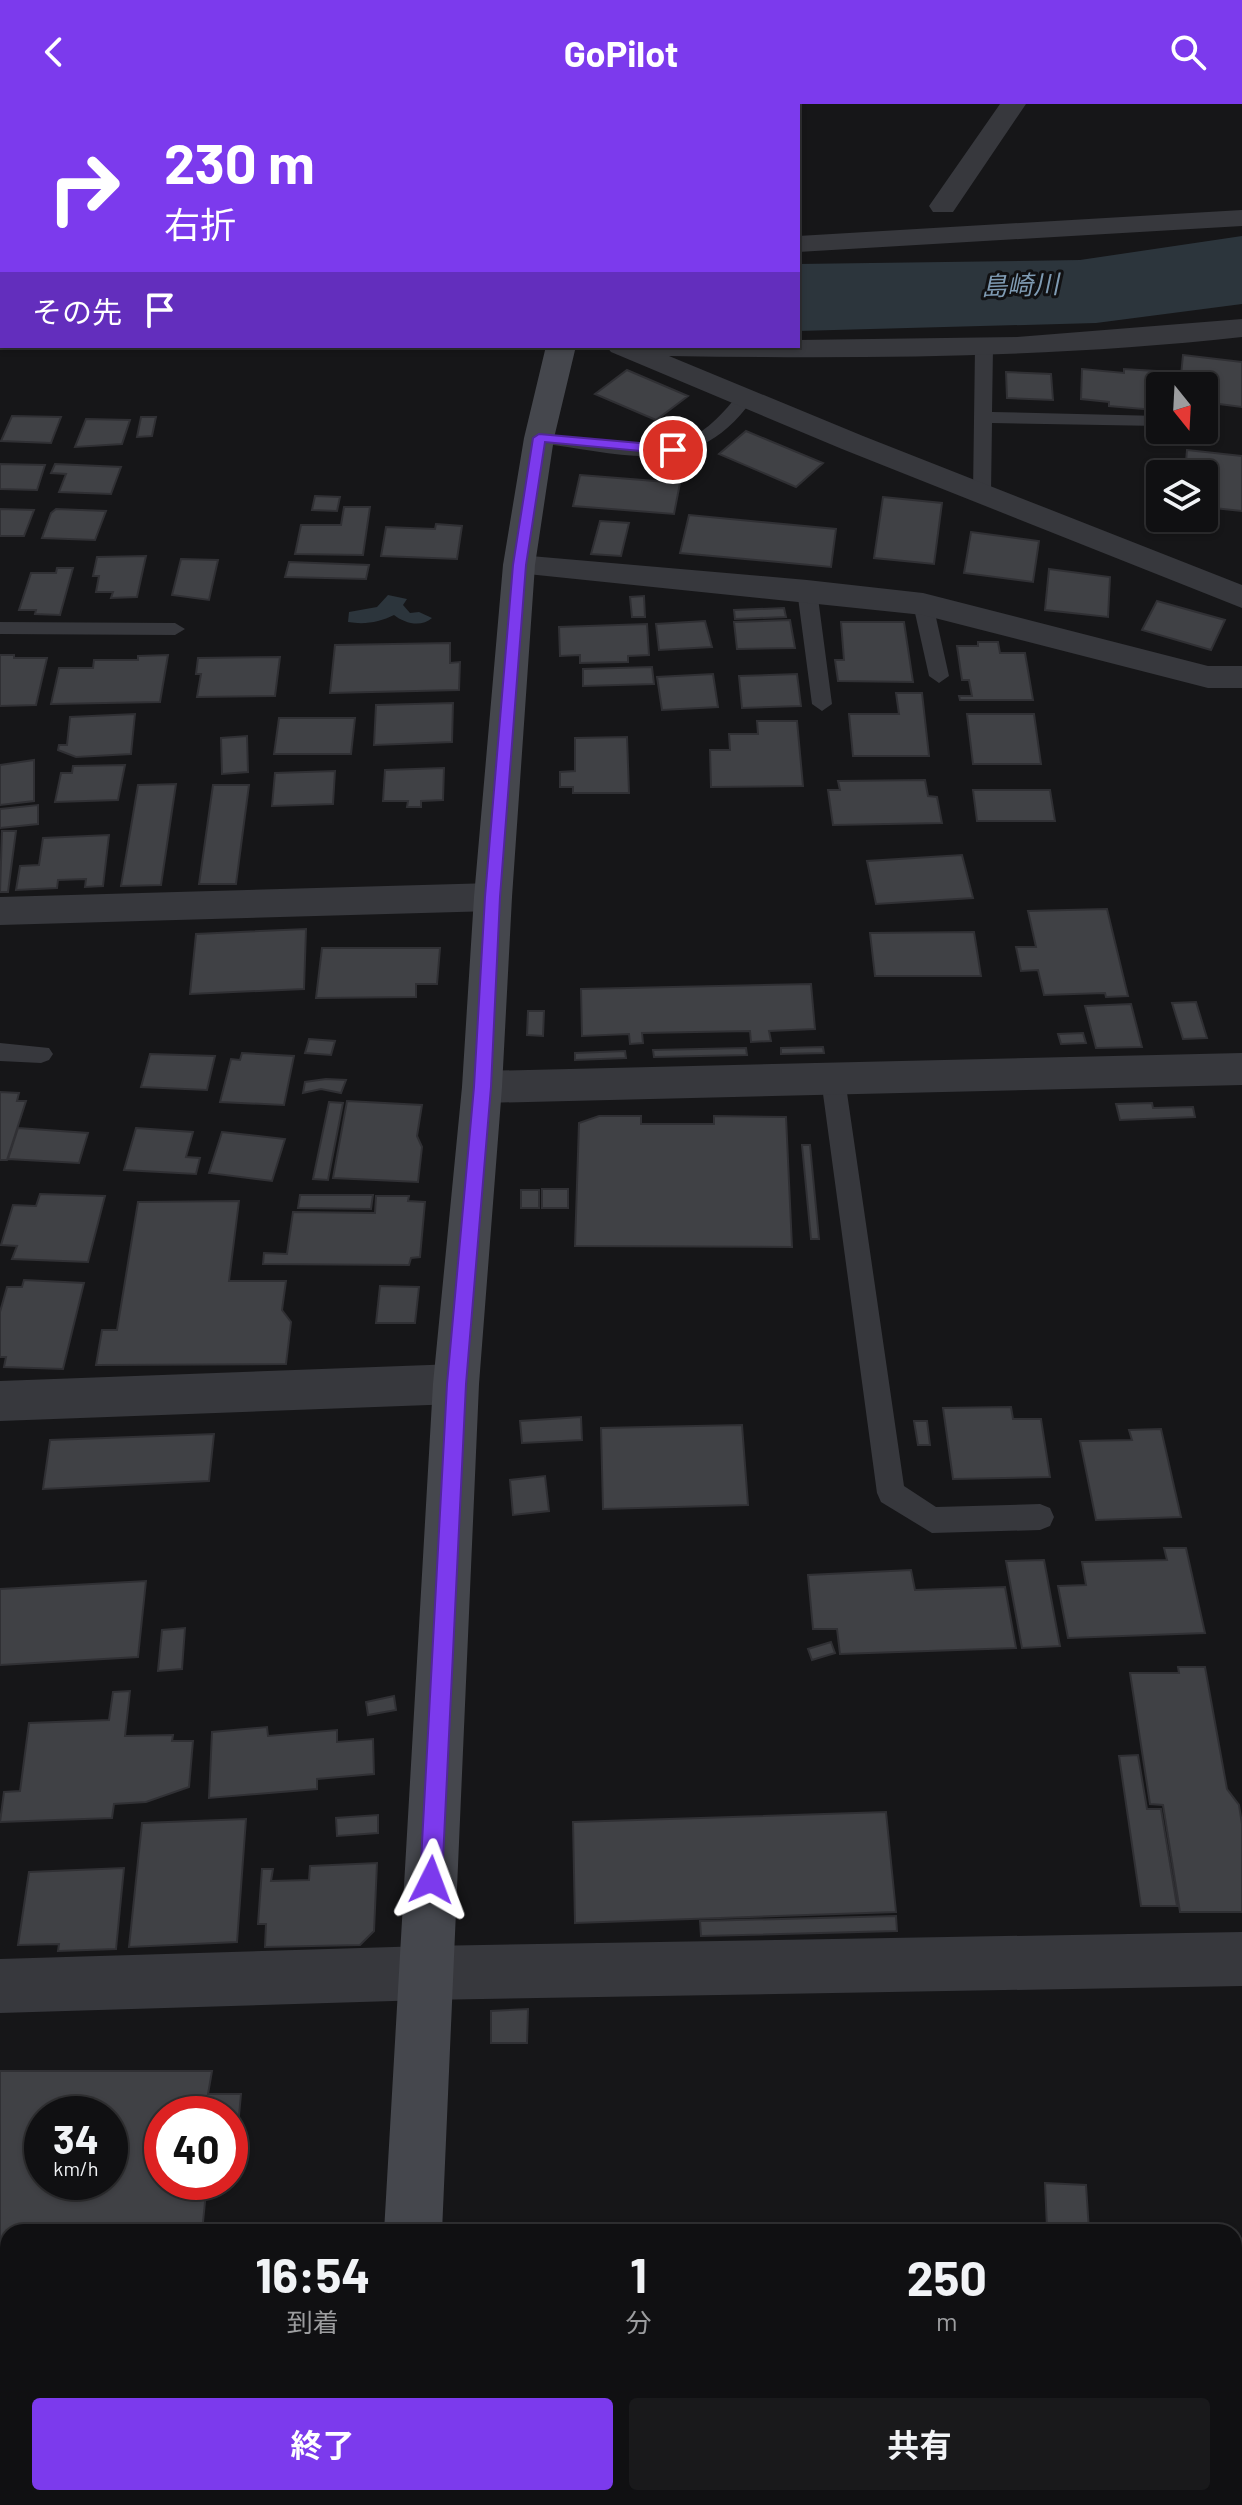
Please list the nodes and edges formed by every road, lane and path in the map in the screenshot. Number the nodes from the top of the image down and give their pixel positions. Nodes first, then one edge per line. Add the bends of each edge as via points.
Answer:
1 (1013, 104) edge
2 (943, 206) dead end
3 (1242, 218) edge
4 (800, 244) edge
5 (1242, 328) edge
6 (800, 347) edge
7 (561, 348) edge
8 (626, 348) edge
9 (984, 348) junction
10 (743, 400) junction
11 (983, 417) junction
12 (1146, 421) edge
13 (539, 438) junction
14 (982, 492) junction
15 (519, 565) junction
16 (807, 590) junction
17 (1242, 597) edge
18 (923, 604) junction
19 (0, 628) edge
20 (175, 629) dead end
21 (939, 676) dead end
22 (1242, 677) edge
23 (822, 704) dead end
24 (493, 897) junction
25 (0, 911) edge
26 (0, 1052) edge
27 (41, 1054) dead end
28 (1242, 1069) edge
29 (833, 1079) junction
30 (482, 1087) junction
31 (456, 1384) junction
32 (0, 1401) edge
33 (1040, 1517) dead end
34 (1242, 1959) edge
35 (426, 1973) junction
36 (0, 1986) edge
37 (413, 2224) edge

1 - 2 street
3 - 4 street
5 - 9 street
6 - 9 street
7 - 13 street
8 - 10 street
9 - 11 lane
10 - 13 lane via 732,415 695,442 673,450
10 - 14 street
11 - 12 lane
11 - 14 lane
13 - 15 street
14 - 17 street
15 - 16 street
15 - 24 street
16 - 18 street
16 - 23 lane
18 - 21 lane
18 - 22 street via 1208,677
19 - 20 lane
24 - 25 street
24 - 30 street
26 - 27 lane
28 - 29 street
29 - 30 street
29 - 33 lane via 891,1493 932,1520
30 - 31 street
31 - 32 street
31 - 35 street
34 - 35 street
35 - 36 street
35 - 37 street

